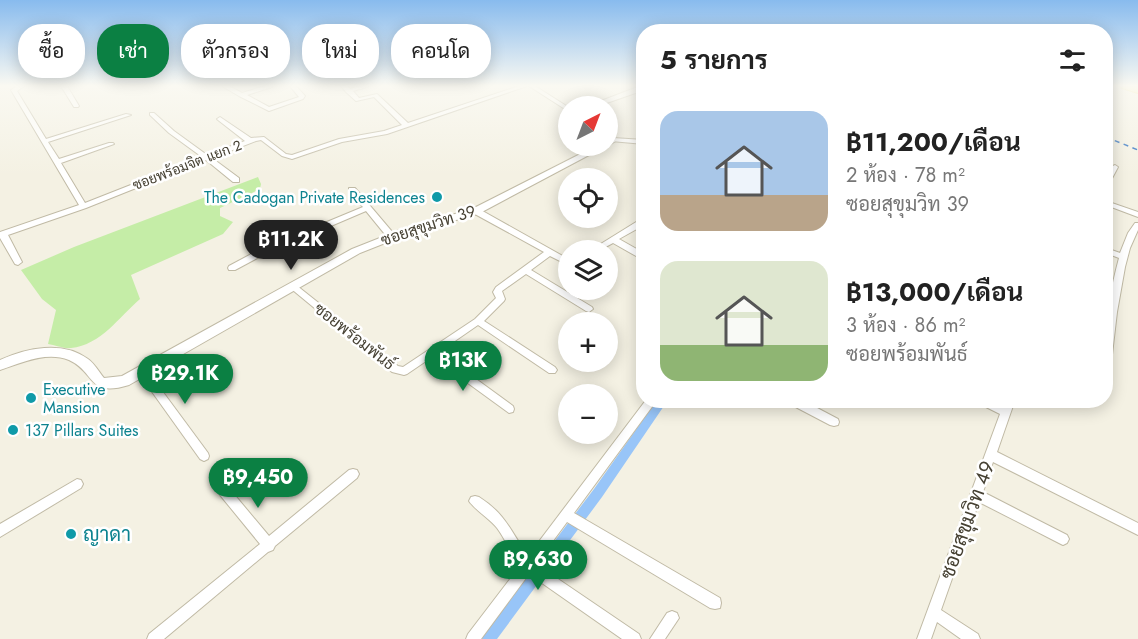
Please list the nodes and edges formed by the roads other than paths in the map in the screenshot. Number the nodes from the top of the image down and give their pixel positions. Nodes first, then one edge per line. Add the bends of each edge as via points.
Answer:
1 (30, 116) edge
2 (125, 116) edge
3 (154, 116) edge
4 (397, 116) edge
5 (434, 116) edge
6 (220, 119) dead end
7 (406, 125) junction
8 (45, 141) junction
9 (250, 141) junction
10 (618, 141) edge
11 (636, 142) edge
12 (111, 144) dead end
13 (579, 156) edge
14 (208, 157) junction
15 (57, 162) junction
16 (1115, 167) dead end
17 (1113, 170) edge
18 (236, 180) dead end
19 (352, 190) dead end
20 (83, 206) junction
21 (1113, 206) edge
22 (367, 208) junction
23 (476, 211) junction
24 (1138, 215) edge
25 (1138, 225) edge
26 (636, 226) edge
27 (1, 235) edge
28 (391, 236) junction
29 (613, 239) joint
30 (550, 252) junction
31 (636, 252) edge
32 (1113, 253) edge
33 (558, 256) edge
34 (1124, 257) junction
35 (18, 262) dead end
36 (232, 268) dead end
37 (526, 270) junction
38 (293, 287) junction
39 (1113, 299) edge
40 (590, 309) dead end
41 (478, 321) junction
42 (433, 353) junction
43 (0, 365) edge
44 (552, 370) dead end
45 (143, 372) junction
46 (646, 408) edge
47 (807, 408) edge
48 (1007, 408) edge
49 (509, 409) dead end
50 (834, 422) dead end
51 (991, 455) junction
52 (204, 456) dead end
53 (353, 474) dead end
54 (77, 484) dead end
55 (224, 491) dead end
56 (976, 494) junction
57 (475, 501) dead end
58 (566, 515) junction
59 (1138, 528) edge
60 (0, 531) edge
61 (1062, 539) dead end
62 (269, 546) junction
63 (528, 566) junction
64 (715, 603) dead end
65 (933, 612) junction
66 (672, 618) dead end
67 (154, 639) edge
68 (472, 639) edge
69 (634, 639) edge
70 (657, 639) edge
71 (924, 639) edge
72 (973, 639) edge

1 - 8 street
2 - 8 street
3 - 14 street
4 - 7 street
5 - 7 street, ซอยพร้อมจิต แยก 2
6 - 9 street
7 - 9 street, ซอยพร้อมจิต แยก 2 via 377,135 341,140 292,157 262,138
8 - 15 street
9 - 14 street, ซอยพร้อมจิต แยก 2
10 - 11 street
12 - 15 street
13 - 23 street, ซอยสุขุมวิท 39
14 - 18 street
14 - 20 street, ซอยพร้อมจิต แยก 2
15 - 20 street
16 - 17 street
19 - 22 street
20 - 27 street, ซอยพร้อมจิต แยก 2
21 - 24 street
22 - 28 street
22 - 36 street
23 - 28 street, ซอยสุขุมวิท 39
23 - 30 street
25 - 34 street via 1130,234
26 - 29 street
27 - 35 street
28 - 38 street, ซอยสุขุมวิท 39
29 - 31 street
30 - 33 street
30 - 37 street, ซอยพร้อมพันธ์
32 - 34 street
34 - 39 street
37 - 40 street
37 - 41 street, ซอยพร้อมพันธ์ via 499,289 501,299
38 - 42 street, ซอยพร้อมพันธ์ via 399,372
38 - 45 street, ซอยสุขุมวิท 39
41 - 42 street, ซอยพร้อมพันธ์
41 - 44 street
42 - 49 street
43 - 45 street, ซอยสุขุมวิท 39 via 26,354 62,355 82,362 99,381 107,384
45 - 52 street
46 - 58 street
47 - 50 street
48 - 51 street, ซอยสุขุมวิท 49
51 - 56 street, ซอยสุขุมวิท 49
51 - 59 street
53 - 62 street
54 - 60 street
55 - 62 street
56 - 61 street
56 - 65 street, ซอยสุขุมวิท 49
57 - 63 street via 506,530
58 - 63 street
58 - 64 street
62 - 67 street
63 - 68 street
63 - 69 street
65 - 71 street, ซอยสุขุมวิท 49
65 - 72 street
66 - 70 street

